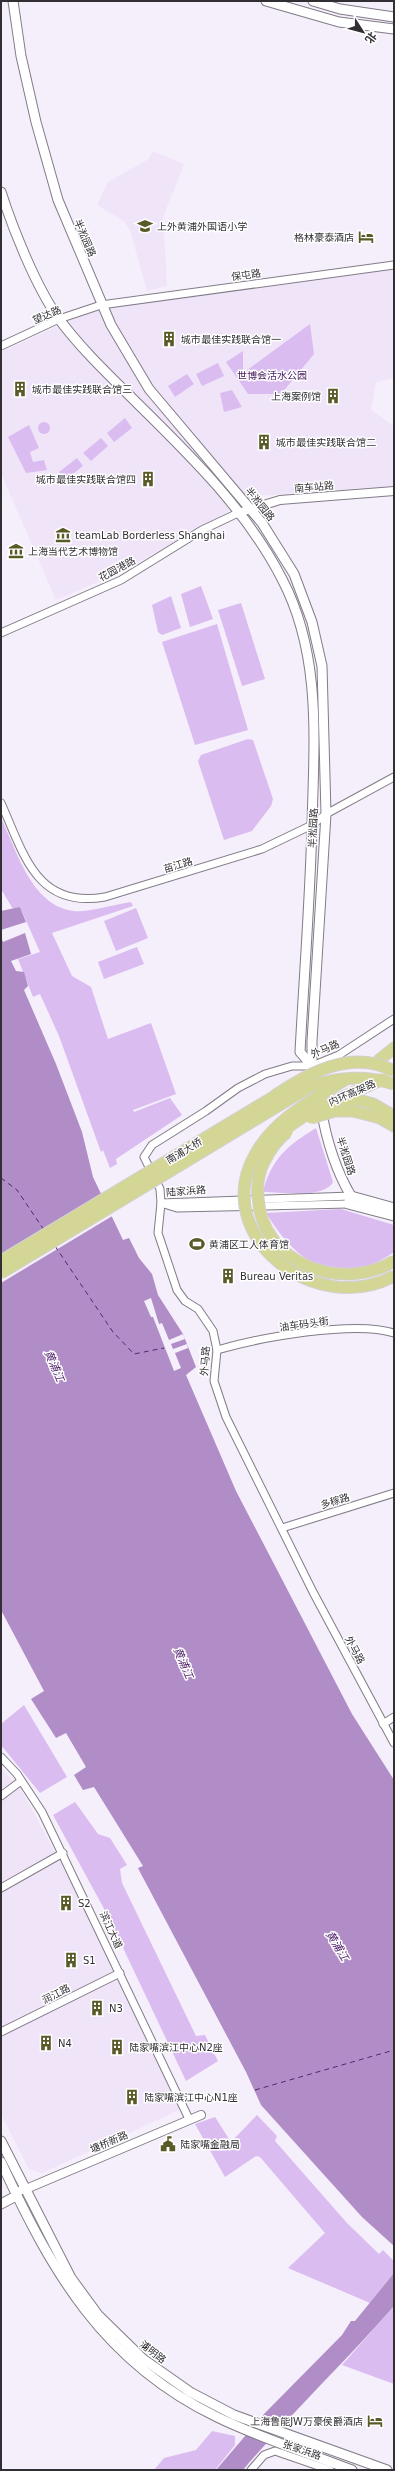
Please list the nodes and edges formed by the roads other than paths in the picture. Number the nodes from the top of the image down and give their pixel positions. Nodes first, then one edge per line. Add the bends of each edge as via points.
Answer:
1 (13, 1) edge
2 (266, 1) edge
3 (313, 1) edge
4 (394, 17) edge
5 (394, 30) edge
6 (1, 192) edge
7 (394, 265) edge
8 (101, 305) junction
9 (59, 319) junction
10 (1, 346) edge
11 (394, 491) edge
12 (250, 508) junction
13 (238, 513) junction
14 (1, 633) edge
15 (394, 777) edge
16 (1, 803) edge
17 (326, 814) junction
18 (312, 825) junction
19 (394, 1019) edge
20 (394, 1048) edge
21 (394, 1052) edge
22 (379, 1060) junction
23 (312, 1066) junction
24 (394, 1071) edge
25 (394, 1075) edge
26 (394, 1084) edge
27 (373, 1104) junction
28 (394, 1109) edge
29 (295, 1111) junction
30 (394, 1116) edge
31 (394, 1126) edge
32 (350, 1200) junction
33 (162, 1203) junction
34 (394, 1208) edge
35 (394, 1216) edge
36 (1, 1261) edge
37 (394, 1261) edge
38 (394, 1269) edge
39 (1, 1274) edge
40 (394, 1276) edge
41 (394, 1333) edge
42 (217, 1350) junction
43 (394, 1493) edge
44 (282, 1528) junction
45 (394, 1717) edge
46 (383, 1724) junction
47 (394, 1743) edge
48 (1, 1757) edge
49 (21, 1781) junction
50 (1, 1796) edge
51 (63, 1853) junction
52 (1, 1888) edge
53 (120, 1973) junction
54 (1, 2032) edge
55 (201, 2115) dead end
56 (189, 2119) junction
57 (1, 2141) edge
58 (1, 2162) edge
59 (26, 2189) junction
60 (16, 2194) junction
61 (1, 2200) edge
62 (1, 2204) edge
63 (231, 2418) junction
64 (251, 2470) edge
65 (330, 2470) edge
66 (352, 2470) edge
67 (387, 2470) edge

1 - 8 main road, 半淞园路 via 21,56 58,200
2 - 5 main road via 339,22
3 - 4 main road via 340,9
6 - 9 main road, 半淞园路 via 20,243
7 - 8 street, 保屯路
8 - 9 street, 望达路
8 - 12 main road, 半淞园路 via 149,389
9 - 10 street, 望达路
9 - 13 main road, 半淞园路 via 107,374 179,444
11 - 12 street, 南车站路 via 280,500
12 - 13 street, 南车站路
12 - 17 main road, 半淞园路 via 294,574 312,622 322,666
13 - 14 street, 花园港路 via 202,530 121,580
13 - 18 main road, 半淞园路 via 263,546 283,580 306,641 312,673 314,722
15 - 17 street, 苗江路
16 - 18 street, 苗江路 via 39,880 60,894 88,900 111,896 255,851
17 - 18 street, 苗江路
17 - 23 main road, 半淞园路
18 - 23 main road, 半淞园路 via 300,1052
19 - 23 street, 外马路 via 350,1048
20 - 22 highway
21 - 22 highway
22 - 29 highway, bridge
23 - 32 main road, 半淞园路 via 335,1163
23 - 33 street, 外马路 via 292,1066 258,1077 146,1150 144,1161 160,1189
24 - 36 highway, 南浦大桥, bridge via 371,1062 350,1062 328,1066 294,1082
25 - 38 highway, 内环高架路, bridge via 310,1112 281,1131 265,1149 254,1171 251,1190 254,1216 263,1235 287,1262 304,1273 325,1279 347,1281 375,1277
26 - 39 highway, 南浦大桥, bridge via 363,1077 333,1079 311,1086
27 - 28 highway
27 - 29 highway, bridge via 359,1100 339,1100
27 - 30 highway
29 - 40 highway, bridge via 279,1123 265,1139 250,1167 245,1200 256,1235 282,1265 316,1284 352,1288
31 - 37 highway, bridge via 380,1118 353,1111 335,1111 314,1116 284,1135 270,1151 260,1169 257,1185 258,1206 269,1235 281,1250 301,1264 318,1271 346,1275 366,1273
32 - 33 street, 陆家浜路 via 177,1208
32 - 34 main road, 陆家浜路
32 - 35 main road, 陆家浜路
33 - 42 street, 外马路 via 158,1238 177,1290 185,1301 198,1309 203,1316 213,1331
41 - 42 street, 油车码头街 via 368,1330 317,1331
42 - 44 street, 外马路 via 214,1381 226,1417
43 - 44 street, 多稼路
44 - 46 street, 外马路
45 - 46 street
46 - 47 street, 外马路
48 - 49 street, 滨江大道
49 - 50 street
49 - 51 street, 滨江大道 via 42,1812
51 - 52 street
51 - 53 street, 滨江大道
53 - 54 street, 润江路
53 - 56 street, 滨江大道
55 - 56 street, 塘桥新路
56 - 59 street, 塘桥新路
57 - 59 main road, 浦明路
58 - 60 main road, 浦明路
59 - 60 street, 塘桥新路
59 - 63 main road, 浦明路 via 71,2278 98,2315 123,2342 156,2369
60 - 61 main road, 塘桥新路
60 - 62 main road, 塘桥新路
60 - 63 main road, 浦明路 via 58,2272 84,2311 111,2342 139,2368 176,2394
63 - 66 main road, 浦明路 via 290,2446
63 - 67 main road, 浦明路 via 297,2437
64 - 65 street, 张家浜路 via 264,2455 275,2451

